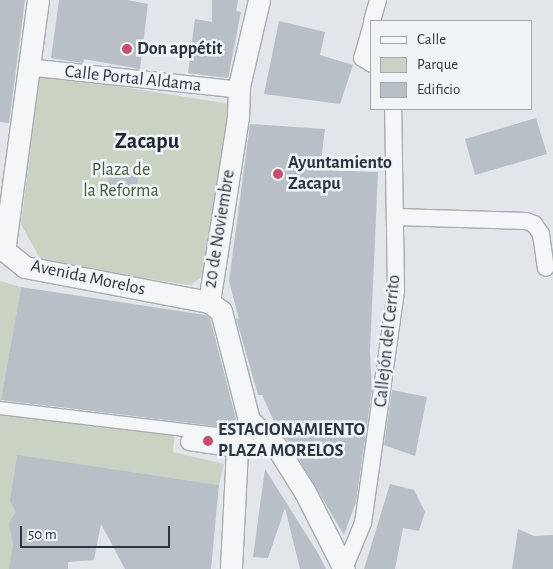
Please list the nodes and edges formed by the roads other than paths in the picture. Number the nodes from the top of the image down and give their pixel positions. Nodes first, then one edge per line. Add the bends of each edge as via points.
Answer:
1 (38, 0) edge
2 (259, 0) edge
3 (378, 0) edge
4 (373, 20) edge
5 (370, 29) edge
6 (370, 63) edge
7 (27, 67) junction
8 (239, 86) junction
9 (393, 110) edge
10 (396, 217) junction
11 (4, 225) edge
12 (2, 254) edge
13 (546, 268) dead end
14 (208, 302) junction
15 (0, 408) edge
16 (243, 435) junction
17 (189, 442) dead end
18 (276, 446) junction
19 (231, 569) edge
20 (344, 569) edge

1 - 7 street, Avenida Morelos
2 - 8 street, 20 de Noviembre
3 - 4 street
5 - 6 street via 362,58
7 - 8 street, Calle Portal Aldama via 233,89
7 - 11 street, Avenida Morelos
8 - 14 street, 20 de Noviembre via 238,117
9 - 10 street, Callejón del Cerrito
10 - 13 street via 526,221 534,224 541,234
10 - 20 street, Callejón del Cerrito via 396,290 385,386 363,523
11 - 12 street, Avenida Morelos
12 - 14 street, Avenida Morelos via 25,267
14 - 16 street, 20 de Noviembre via 221,311
15 - 16 street
16 - 17 street
16 - 18 street
16 - 18 street
16 - 19 street
18 - 20 street via 305,492

